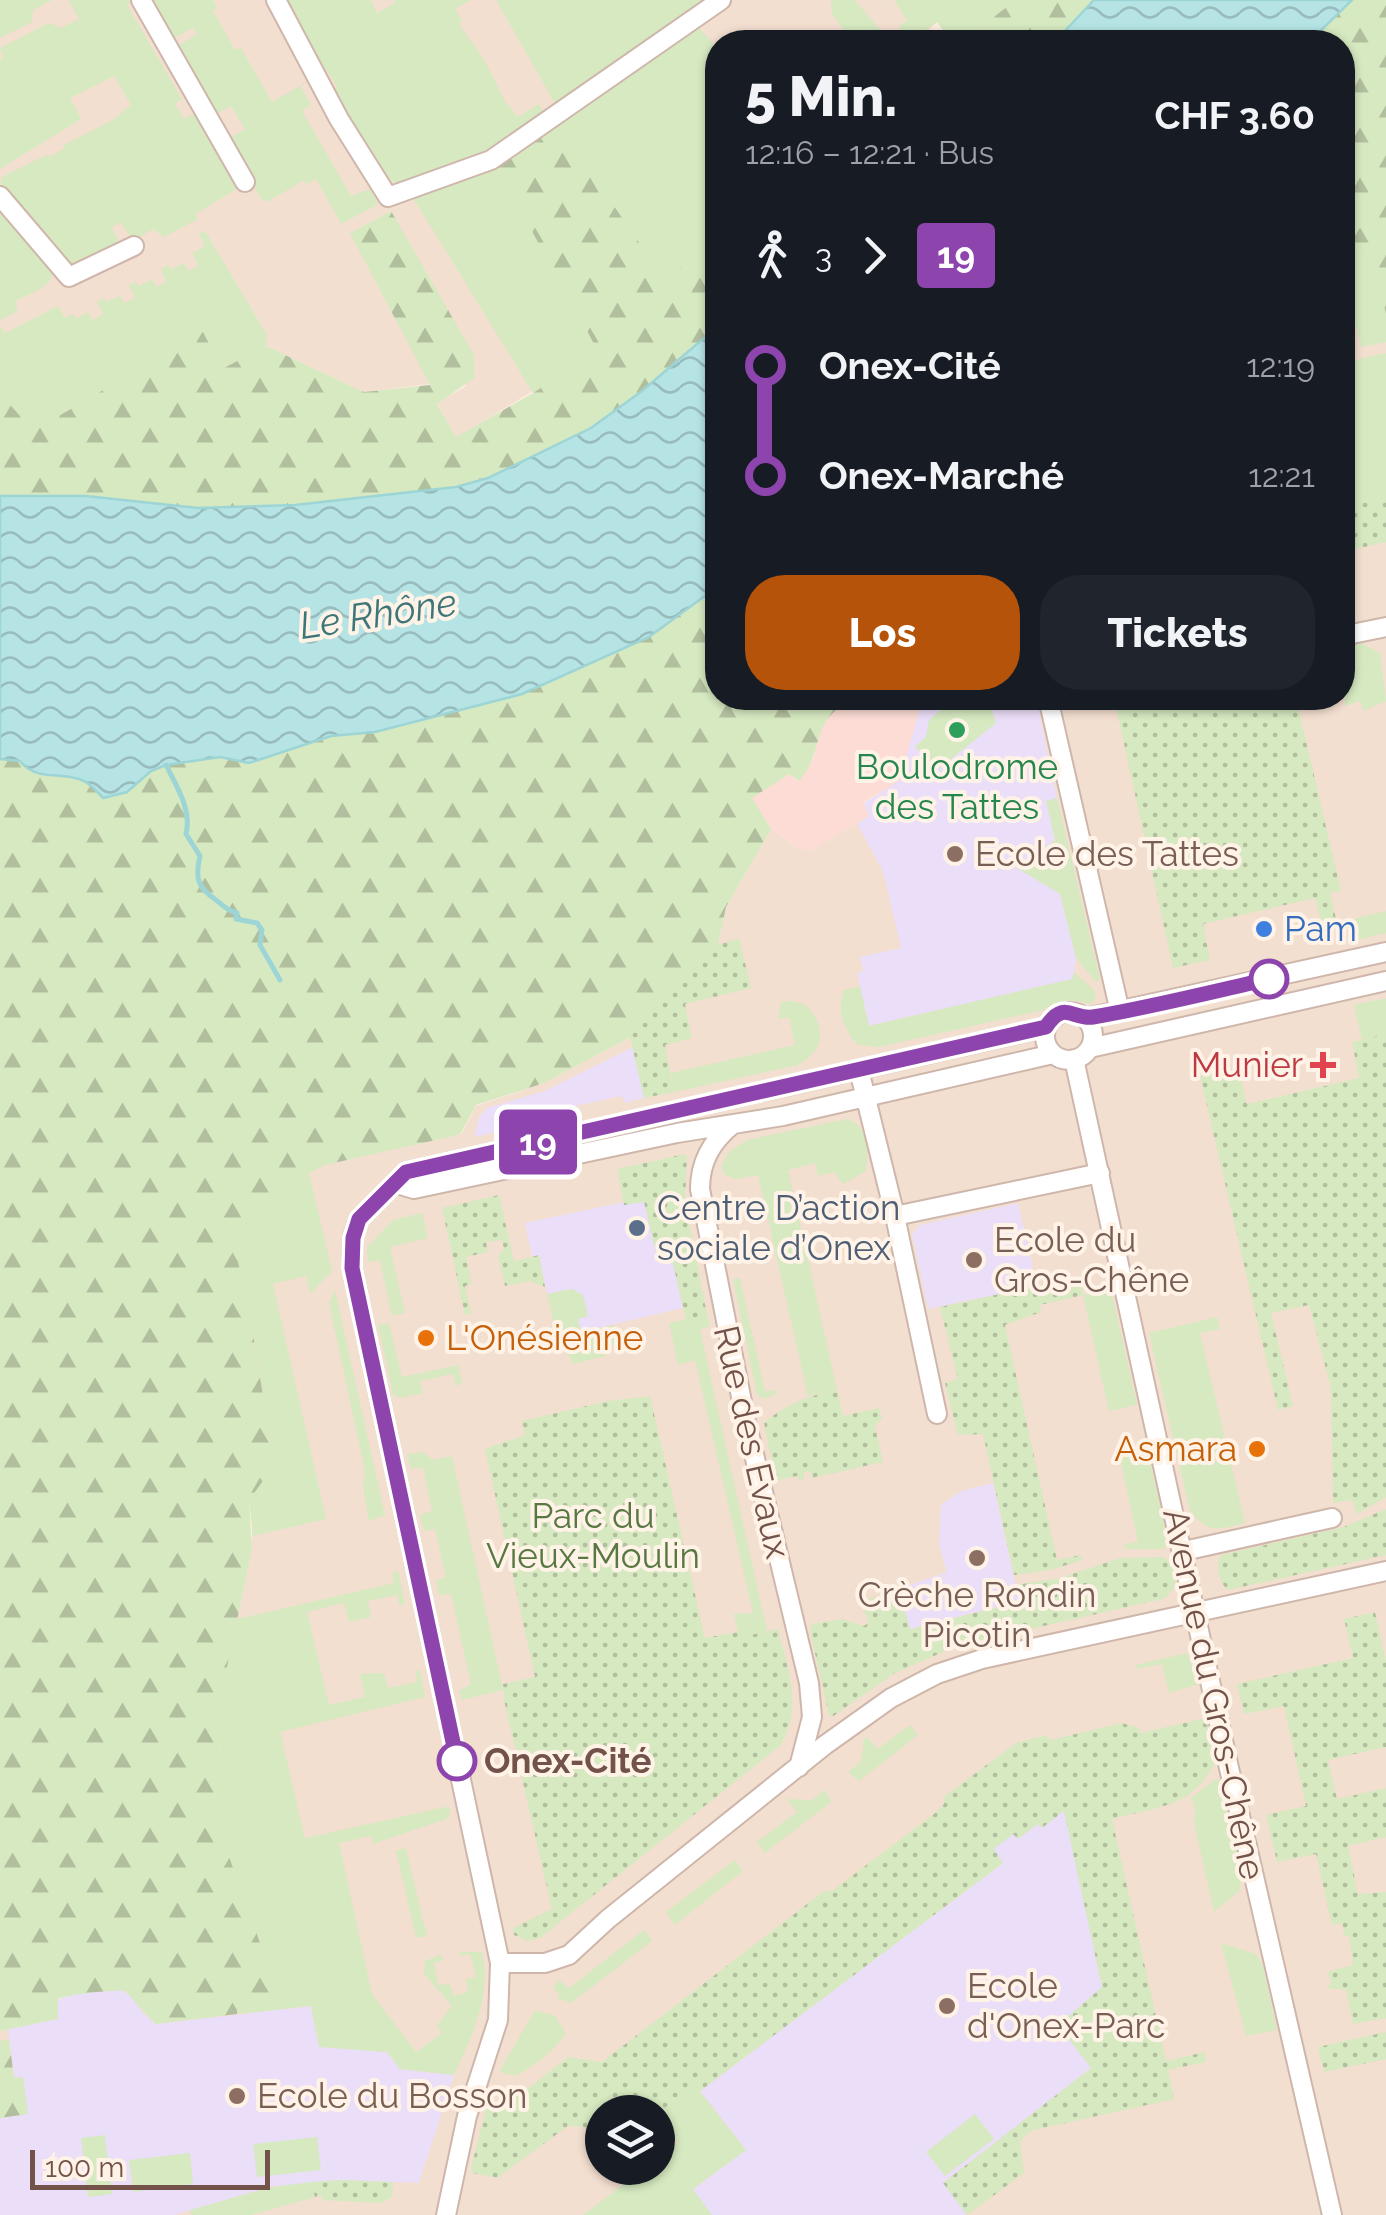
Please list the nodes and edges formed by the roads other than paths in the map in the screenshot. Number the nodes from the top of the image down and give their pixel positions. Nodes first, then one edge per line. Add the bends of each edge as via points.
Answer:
1 (140, 0) edge
2 (276, 0) edge
3 (721, 0) edge
4 (245, 182) dead end
5 (0, 196) edge
6 (134, 246) dead end
7 (1386, 628) edge
8 (1355, 634) edge
9 (1051, 710) edge
10 (1386, 952) edge
11 (1386, 981) edge
12 (1120, 1012) junction
13 (1086, 1018) junction
14 (1046, 1027) junction
15 (1053, 1054) junction
16 (1082, 1054) junction
17 (859, 1070) junction
18 (865, 1098) junction
19 (734, 1124) junction
20 (1100, 1172) junction
21 (397, 1184) junction
22 (895, 1216) junction
23 (937, 1414) dead end
24 (1332, 1518) dead end
25 (1184, 1551) junction
26 (1386, 1572) edge
27 (1198, 1615) junction
28 (799, 1768) junction
29 (500, 1963) junction
30 (446, 2215) edge
31 (1332, 2215) edge

1 - 4 street
2 - 3 street via 388,196 491,160
5 - 6 street via 68,278
7 - 8 street
9 - 12 street
10 - 12 street
11 - 16 street
12 - 13 street
13 - 14 street via 1064,1012
13 - 16 street via 1093,1032
14 - 15 street
14 - 17 street
15 - 16 street via 1065,1060
15 - 18 street
16 - 20 street, Avenue du Gros-Chêne
17 - 18 street
17 - 21 street via 406,1172
18 - 19 street
18 - 22 street
19 - 21 street via 414,1189
19 - 28 street, Rue des Evaux via 705,1157 700,1189 745,1417 809,1683 812,1716
20 - 22 street
20 - 25 street, Avenue du Gros-Chêne
21 - 29 street via 359,1219 352,1268
22 - 23 street
24 - 25 street
25 - 27 street, Avenue du Gros-Chêne
26 - 27 street
27 - 28 street via 936,1674 891,1698
27 - 31 street, Avenue du Gros-Chêne
28 - 29 street via 569,1954 546,1963
29 - 30 street via 502,2002 466,2116

